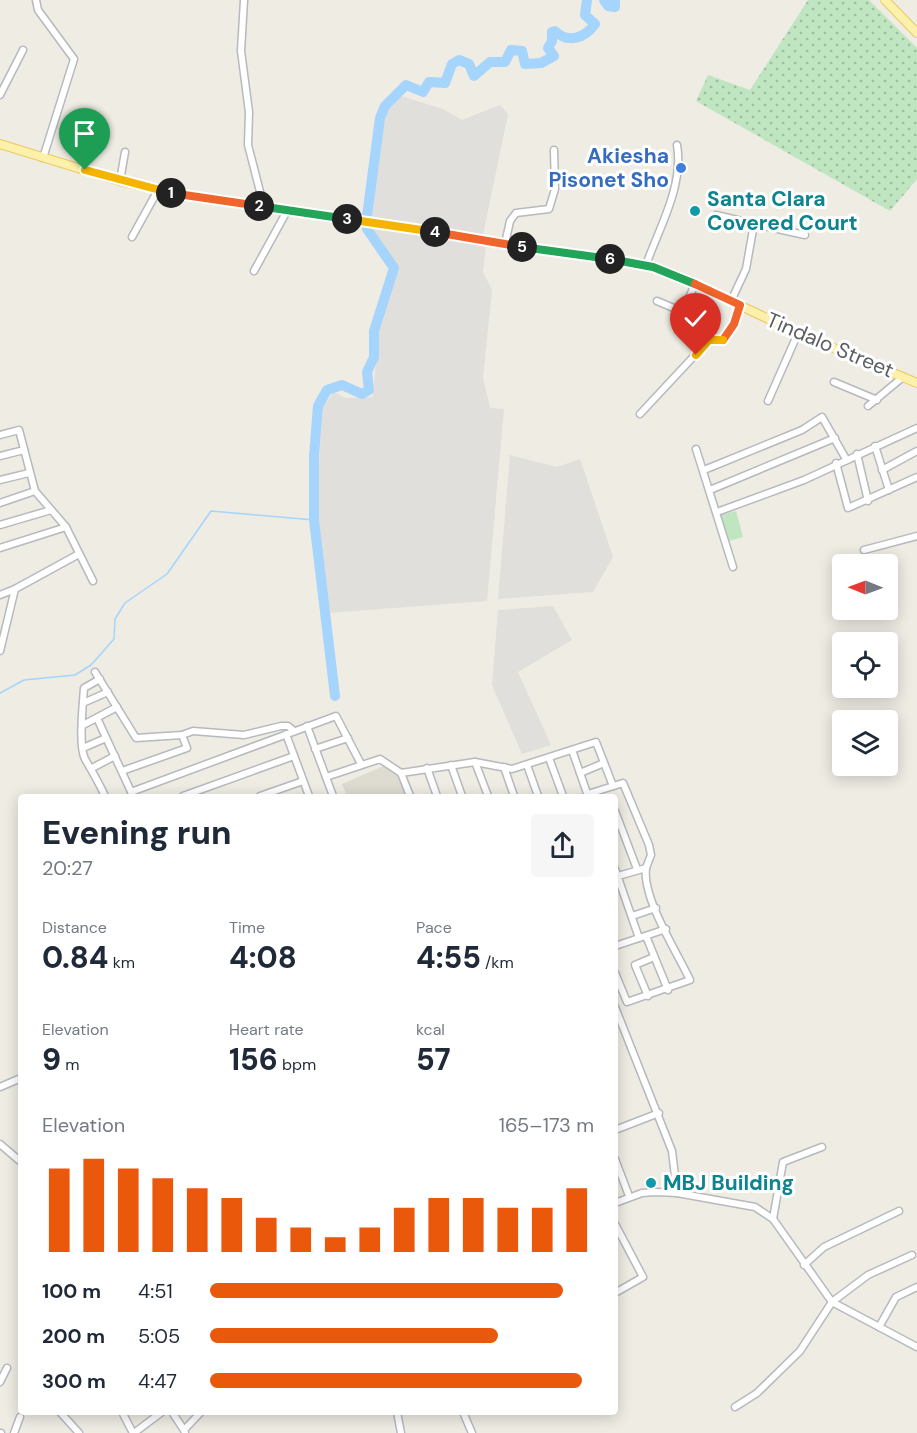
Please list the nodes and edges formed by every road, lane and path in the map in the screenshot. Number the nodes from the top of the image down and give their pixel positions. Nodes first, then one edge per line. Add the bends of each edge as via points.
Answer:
1 (36, 0) edge
2 (244, 0) edge
3 (885, 0) edge
4 (917, 33) edge
5 (23, 50) dead end
6 (0, 95) edge
7 (0, 144) edge
8 (677, 145) dead end
9 (554, 150) dead end
10 (125, 152) dead end
11 (43, 158) junction
12 (120, 181) junction
13 (158, 190) junction
14 (264, 207) junction
15 (286, 211) junction
16 (716, 215) dead end
17 (754, 224) junction
18 (805, 235) dead end
19 (132, 237) dead end
20 (505, 244) junction
21 (646, 265) junction
22 (254, 271) dead end
23 (695, 284) junction
24 (657, 301) dead end
25 (731, 301) junction
26 (740, 305) junction
27 (798, 333) junction
28 (903, 377) junction
29 (834, 381) dead end
30 (917, 383) edge
31 (877, 400) junction
32 (768, 401) dead end
33 (868, 406) dead end
34 (640, 414) dead end
35 (915, 429) edge
36 (0, 435) edge
37 (835, 438) junction
38 (917, 438) edge
39 (875, 446) junction
40 (696, 449) dead end
41 (24, 450) junction
42 (917, 452) edge
43 (856, 454) junction
44 (0, 456) edge
45 (846, 459) junction
46 (836, 463) junction
47 (704, 470) junction
48 (882, 470) junction
49 (29, 473) junction
50 (917, 477) edge
51 (0, 480) edge
52 (710, 490) junction
53 (889, 490) junction
54 (35, 491) junction
55 (868, 501) junction
56 (0, 503) edge
57 (51, 510) junction
58 (717, 512) junction
59 (0, 525) edge
60 (66, 527) junction
61 (917, 536) edge
62 (0, 548) edge
63 (864, 550) dead end
64 (80, 554) junction
65 (733, 567) dead end
66 (93, 581) dead end
67 (15, 589) junction
68 (0, 595) edge
69 (0, 651) edge
70 (95, 672) dead end
71 (100, 680) junction
72 (108, 692) junction
73 (84, 703) junction
74 (117, 707) junction
75 (97, 718) junction
76 (83, 725) junction
77 (307, 726) junction
78 (294, 731) junction
79 (286, 734) junction
80 (182, 735) junction
81 (244, 735) junction
82 (106, 738) junction
83 (348, 738) junction
84 (83, 747) junction
85 (250, 747) junction
86 (315, 749) junction
87 (572, 750) junction
88 (115, 756) junction
89 (294, 756) junction
90 (549, 758) junction
91 (476, 762) junction
92 (361, 764) junction
93 (604, 764) junction
94 (451, 765) junction
95 (527, 765) junction
96 (504, 767) junction
97 (92, 768) junction
98 (427, 768) junction
99 (122, 771) junction
100 (401, 773) junction
101 (580, 773) junction
102 (326, 777) junction
103 (303, 781) junction
104 (610, 787) junction
105 (104, 794) edge
106 (132, 794) edge
107 (189, 794) edge
108 (266, 794) edge
109 (308, 794) edge
110 (332, 794) edge
111 (409, 794) edge
112 (436, 794) edge
113 (461, 794) edge
114 (487, 794) edge
115 (513, 794) edge
116 (537, 794) edge
117 (562, 794) edge
118 (587, 794) edge
119 (593, 794) edge
120 (610, 794) edge
121 (618, 819) edge
122 (646, 868) junction
123 (637, 869) junction
124 (618, 876) joint
125 (656, 908) junction
126 (632, 916) junction
127 (666, 929) junction
128 (642, 937) junction
129 (618, 944) edge
130 (654, 957) junction
131 (618, 980) edge
132 (668, 990) junction
133 (648, 996) junction
134 (618, 1015) edge
135 (18, 1079) edge
136 (0, 1087) edge
137 (659, 1113) junction
138 (618, 1129) edge
139 (0, 1144) edge
140 (822, 1148) dead end
141 (18, 1158) edge
142 (618, 1167) edge
143 (677, 1193) junction
144 (629, 1196) junction
145 (618, 1202) edge
146 (899, 1211) dead end
147 (773, 1219) junction
148 (618, 1230) edge
149 (912, 1255) dead end
150 (804, 1264) junction
151 (917, 1287) edge
152 (618, 1291) edge
153 (832, 1302) junction
154 (879, 1327) junction
155 (917, 1347) edge
156 (7, 1368) dead end
157 (0, 1382) edge
158 (735, 1407) dead end
159 (63, 1415) edge
160 (124, 1415) edge
161 (158, 1415) edge
162 (174, 1415) edge
163 (198, 1415) edge
164 (398, 1415) edge
165 (464, 1415) edge
166 (20, 1417) dead end
167 (184, 1432) edge
168 (14, 1433) edge
169 (79, 1433) edge
170 (133, 1433) edge
171 (401, 1433) edge
172 (472, 1433) edge

1 - 11 street via 38,10 74,59
2 - 14 street via 241,51 249,112 248,145
3 - 4 main road
5 - 6 street
7 - 11 main road, Tindalo Street
8 - 21 street via 678,171 668,211
9 - 20 street via 555,189 549,209 516,213
10 - 12 street
11 - 12 main road, Tindalo Street
12 - 13 main road, Tindalo Street
13 - 14 main road, Tindalo Street
13 - 19 street
14 - 15 main road, Tindalo Street
15 - 20 main road, Tindalo Street
15 - 22 street
16 - 17 street
17 - 18 street
17 - 25 street via 746,269
20 - 21 main road, Tindalo Street
21 - 23 main road, Tindalo Street
23 - 24 street via 683,312
23 - 25 main road, Tindalo Street
25 - 26 main road, Tindalo Street
26 - 27 main road, Tindalo Street
26 - 34 street via 724,340 709,340
27 - 28 main road, Tindalo Street
27 - 32 street
28 - 30 main road, Tindalo Street
28 - 31 street
29 - 31 street
31 - 33 street
35 - 38 street
35 - 39 street
36 - 41 street via 19,430
37 - 45 street
37 - 47 street via 822,417 802,430
37 - 52 street
39 - 43 street
39 - 48 street
40 - 47 street
41 - 44 street
41 - 49 street
42 - 48 street
43 - 45 street
43 - 55 street
45 - 46 street
46 - 55 street via 848,508
46 - 58 street via 804,480
47 - 52 street
48 - 53 street
49 - 51 street
49 - 54 street
50 - 53 street
52 - 58 street
53 - 55 street
54 - 56 street
54 - 57 street
57 - 59 street
57 - 60 street
58 - 65 street
60 - 62 street
60 - 64 street
61 - 63 street
64 - 66 street
64 - 67 street
67 - 68 street
67 - 69 street
70 - 71 street
71 - 72 street
71 - 73 street via 84,688
72 - 73 street
72 - 74 street
73 - 76 street
74 - 75 street
74 - 80 street via 136,738
75 - 76 street
75 - 82 street
76 - 84 street
77 - 78 street
77 - 83 street via 336,716
77 - 86 street
78 - 79 street
78 - 81 street via 281,726
79 - 85 street
79 - 89 street
80 - 81 street via 193,731
80 - 99 street via 187,748
81 - 85 street
82 - 84 street
82 - 88 street
83 - 86 street
83 - 92 street
84 - 97 street via 84,758
85 - 106 street
86 - 102 street
87 - 90 street
87 - 93 street via 596,742
87 - 101 street
88 - 97 street
88 - 99 street
89 - 103 street
89 - 107 street
90 - 95 street
90 - 117 street
91 - 94 street
91 - 96 street
91 - 114 street
92 - 100 street via 380,759
92 - 102 street
93 - 101 street
93 - 104 street
94 - 98 street
94 - 113 street
95 - 96 street
95 - 116 street
96 - 115 street
97 - 105 street
98 - 100 street
98 - 112 street
99 - 106 street
100 - 111 street
101 - 118 street
102 - 110 street
103 - 108 street
103 - 109 street
104 - 119 street
104 - 120 street
104 - 122 street via 622,783 649,845 651,855
121 - 123 street
122 - 123 street
122 - 125 street via 645,877
123 - 124 street
124 - 126 street
125 - 126 street
125 - 127 street
126 - 128 street
127 - 128 street
127 - 132 street via 690,980
128 - 129 street
128 - 130 street
130 - 132 street
130 - 133 street via 635,965
131 - 133 street via 627,1002
132 - 133 street
134 - 137 street
135 - 136 street
137 - 138 street
137 - 143 street via 672,1151
139 - 141 street
140 - 147 street via 783,1162
142 - 144 street
143 - 144 street
143 - 147 street via 755,1207
144 - 145 street
146 - 150 street via 824,1247
147 - 150 street
148 - 152 street via 643,1277
149 - 153 street via 868,1275
150 - 153 street
151 - 154 street via 896,1297
153 - 154 street
153 - 158 street via 800,1351 757,1393
154 - 155 street
156 - 157 street
159 - 169 street
160 - 170 street
161 - 170 street
162 - 167 street
163 - 167 street
164 - 171 street
165 - 172 street
166 - 168 street

